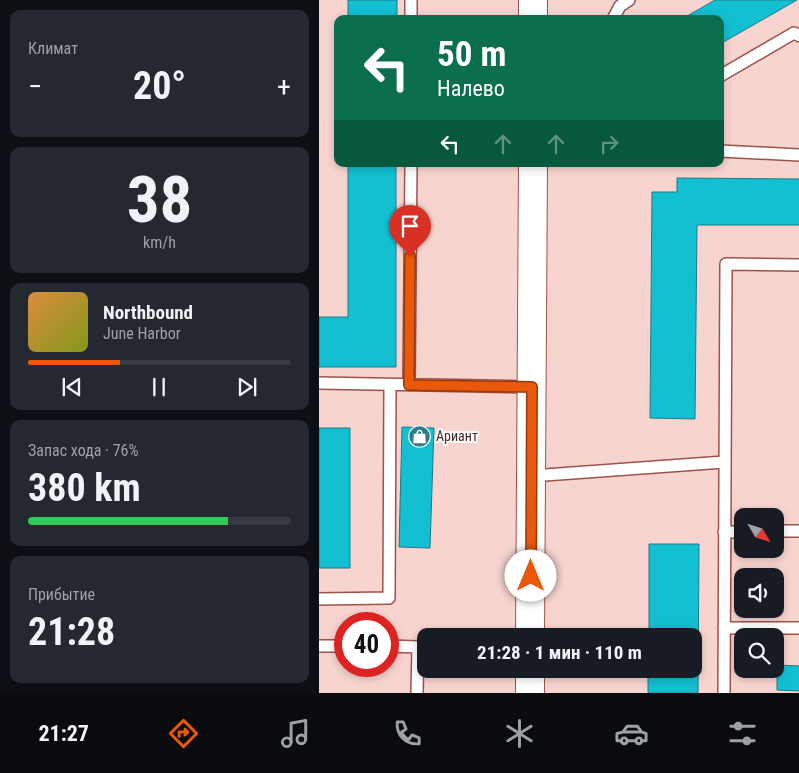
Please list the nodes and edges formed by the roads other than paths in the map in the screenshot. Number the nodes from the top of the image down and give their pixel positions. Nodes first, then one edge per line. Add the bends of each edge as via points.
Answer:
1 (411, 0) edge
2 (533, 0) edge
3 (629, 0) edge
4 (411, 15) edge
5 (533, 15) edge
6 (615, 15) edge
7 (799, 36) edge
8 (724, 74) edge
9 (724, 151) edge
10 (799, 154) edge
11 (411, 167) edge
12 (533, 167) edge
13 (799, 265) edge
14 (319, 383) edge
15 (390, 385) junction
16 (409, 385) junction
17 (532, 387) junction
18 (724, 462) junction
19 (531, 476) junction
20 (784, 531) edge
21 (799, 531) edge
22 (724, 532) junction
23 (734, 532) edge
24 (319, 599) edge
25 (530, 628) edge
26 (724, 628) junction
27 (799, 628) edge
28 (319, 646) edge
29 (334, 646) edge
30 (399, 646) edge
31 (530, 678) edge
32 (417, 693) edge
33 (530, 693) edge
34 (724, 693) edge

1 - 4 lane
2 - 5 street
3 - 6 lane via 620,6
7 - 8 lane via 794,32
9 - 10 lane
11 - 16 lane
12 - 17 street
13 - 18 lane via 726,264
14 - 15 lane
15 - 16 lane
15 - 24 lane via 389,598
16 - 17 lane
17 - 19 street
18 - 19 lane
18 - 22 lane
19 - 25 street
20 - 21 lane
22 - 23 lane
22 - 26 lane
26 - 27 lane
26 - 34 lane
28 - 29 lane
30 - 32 lane via 418,647
31 - 33 street

